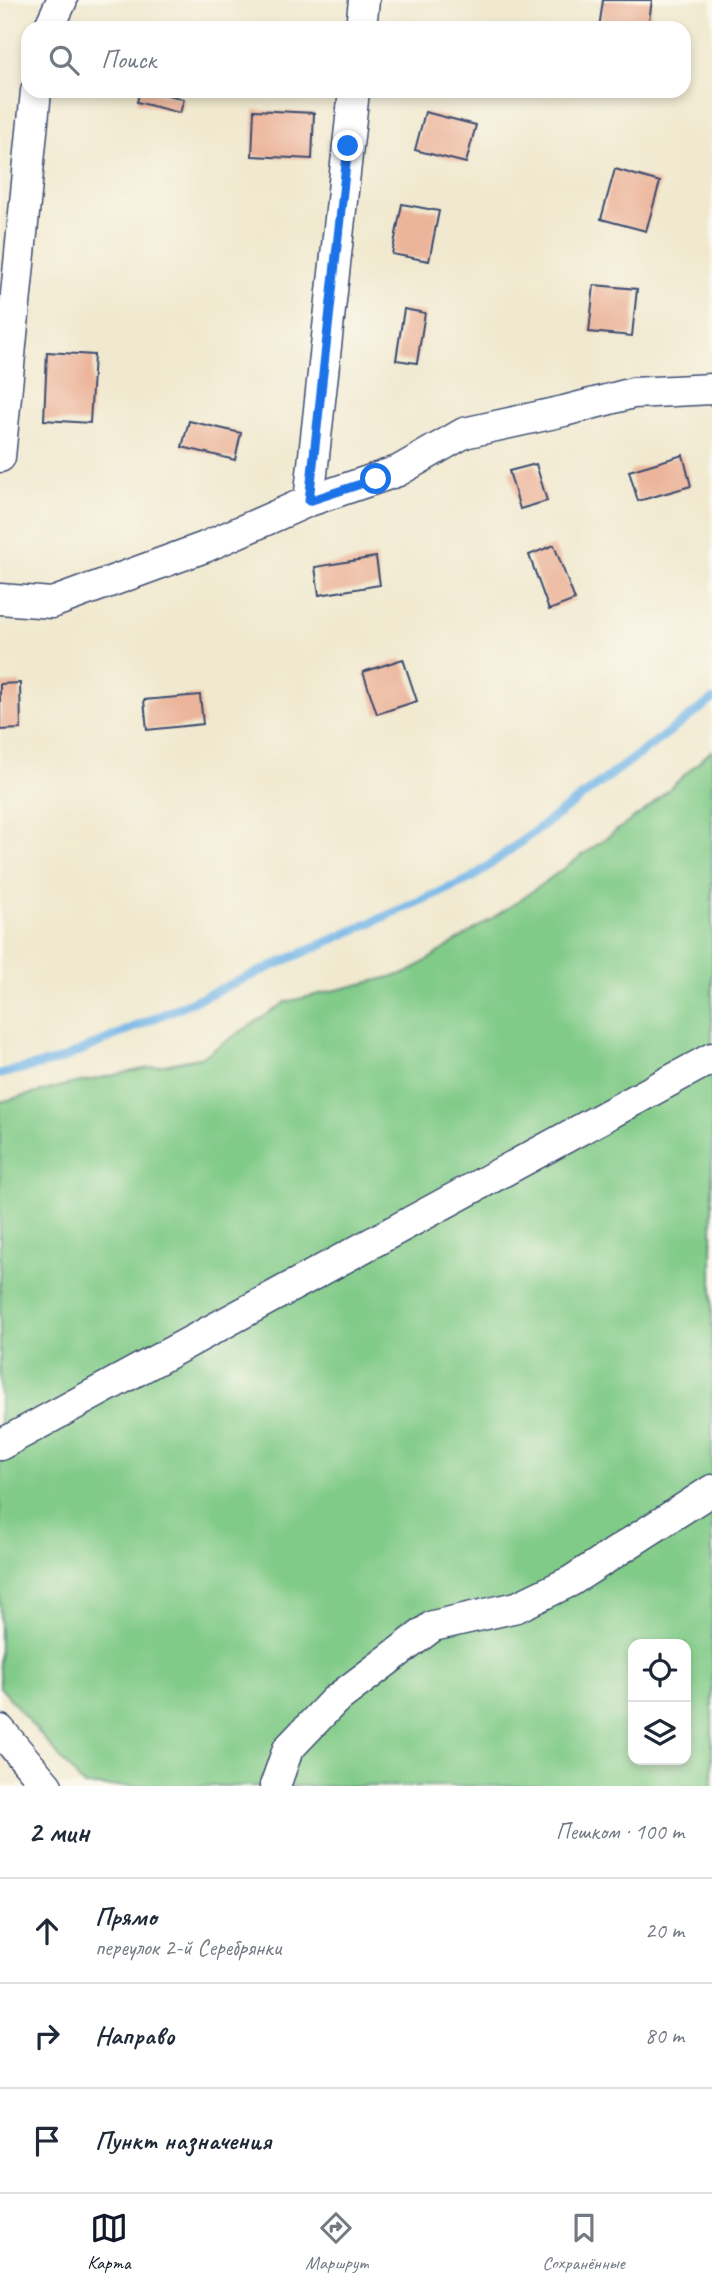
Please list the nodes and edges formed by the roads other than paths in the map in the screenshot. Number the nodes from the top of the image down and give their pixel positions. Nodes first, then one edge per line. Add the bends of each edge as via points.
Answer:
1 (62, 0) edge
2 (364, 0) edge
3 (52, 21) edge
4 (362, 21) edge
5 (35, 98) edge
6 (353, 98) edge
7 (712, 389) edge
8 (0, 457) edge
9 (309, 501) junction
10 (0, 599) edge
11 (712, 1058) edge
12 (0, 1445) edge
13 (712, 1490) edge
14 (0, 1730) edge
15 (47, 1786) edge
16 (275, 1786) edge

1 - 3 street
2 - 4 street
5 - 8 street
6 - 9 street
7 - 9 street via 633,393 464,433 398,471
9 - 10 street via 205,547 52,603
11 - 12 street
13 - 16 street via 571,1581 517,1607 433,1626 334,1701 288,1749
14 - 15 street

